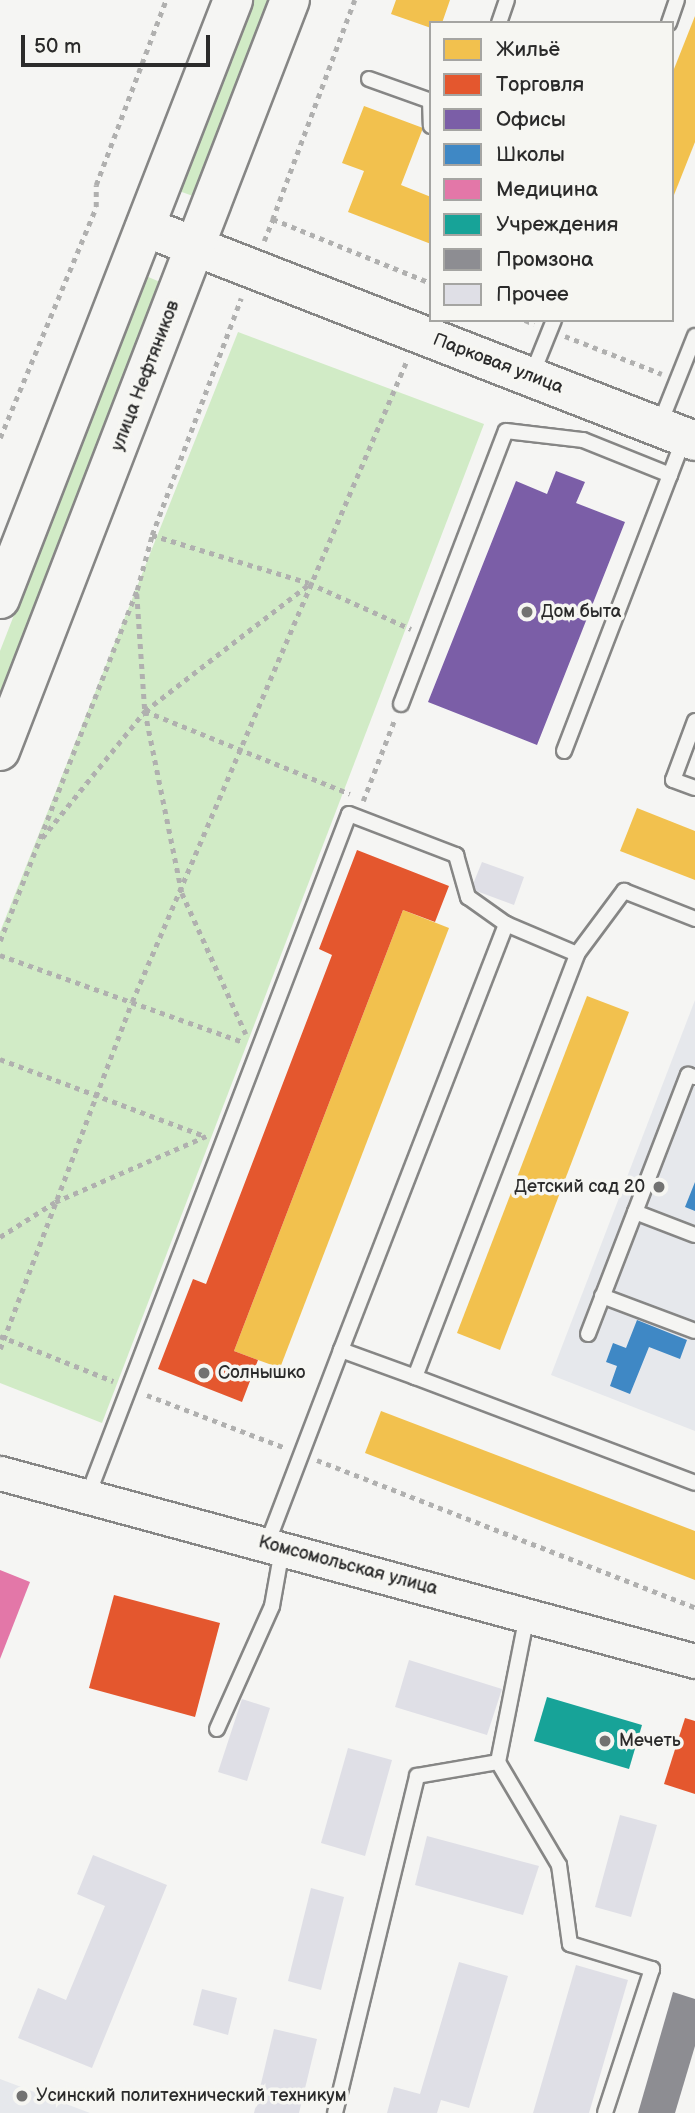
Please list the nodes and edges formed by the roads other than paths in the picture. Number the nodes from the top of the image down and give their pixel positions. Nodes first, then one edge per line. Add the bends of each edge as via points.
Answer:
1 (233, 0) edge
2 (290, 0) edge
3 (507, 0) edge
4 (677, 0) edge
5 (500, 21) edge
6 (670, 21) edge
7 (369, 79) dead end
8 (429, 101) edge
9 (145, 227) junction
10 (197, 247) junction
11 (552, 325) edge
12 (695, 336) edge
13 (531, 377) junction
14 (680, 435) edge
15 (670, 475) junction
16 (0, 598) edge
17 (401, 704) road end
18 (695, 721) edge
19 (0, 751) edge
20 (564, 751) dead end
21 (695, 788) edge
22 (695, 919) edge
23 (506, 924) junction
24 (577, 954) junction
25 (695, 1077) edge
26 (635, 1212) junction
27 (695, 1235) edge
28 (602, 1296) junction
29 (695, 1331) edge
30 (588, 1334) dead end
31 (341, 1350) junction
32 (415, 1377) junction
33 (0, 1473) edge
34 (695, 1483) edge
35 (88, 1495) junction
36 (274, 1546) junction
37 (527, 1616) junction
38 (695, 1661) edge
39 (217, 1729) dead end
40 (498, 1762) junction
41 (335, 2113) edge
42 (606, 2113) edge

1 - 9 main road
2 - 10 main road, улица Нефтяников
3 - 5 lane
4 - 6 lane
7 - 8 lane
9 - 10 main road, Парковая улица
9 - 16 main road
10 - 13 main road, Парковая улица
10 - 19 main road, улица Нефтяников
11 - 13 lane
12 - 14 lane via 677,380
13 - 14 main road, Парковая улица
14 - 15 lane
15 - 17 lane via 583,440 506,431
15 - 20 lane
18 - 21 lane via 673,780
22 - 24 lane via 624,891
23 - 24 lane
23 - 31 lane
23 - 35 lane via 468,897 456,855 349,814
24 - 32 lane
25 - 26 lane via 688,1074
26 - 27 lane
26 - 28 lane
28 - 29 lane
28 - 30 lane
31 - 32 lane
31 - 36 lane
32 - 34 lane
33 - 35 street, Комсомольская улица
35 - 36 street, Комсомольская улица
36 - 37 street, Комсомольская улица
36 - 39 lane via 272,1606
37 - 38 street, Комсомольская улица
37 - 40 lane
40 - 41 lane via 417,1776
40 - 42 lane via 559,1865 570,1944 652,1969

